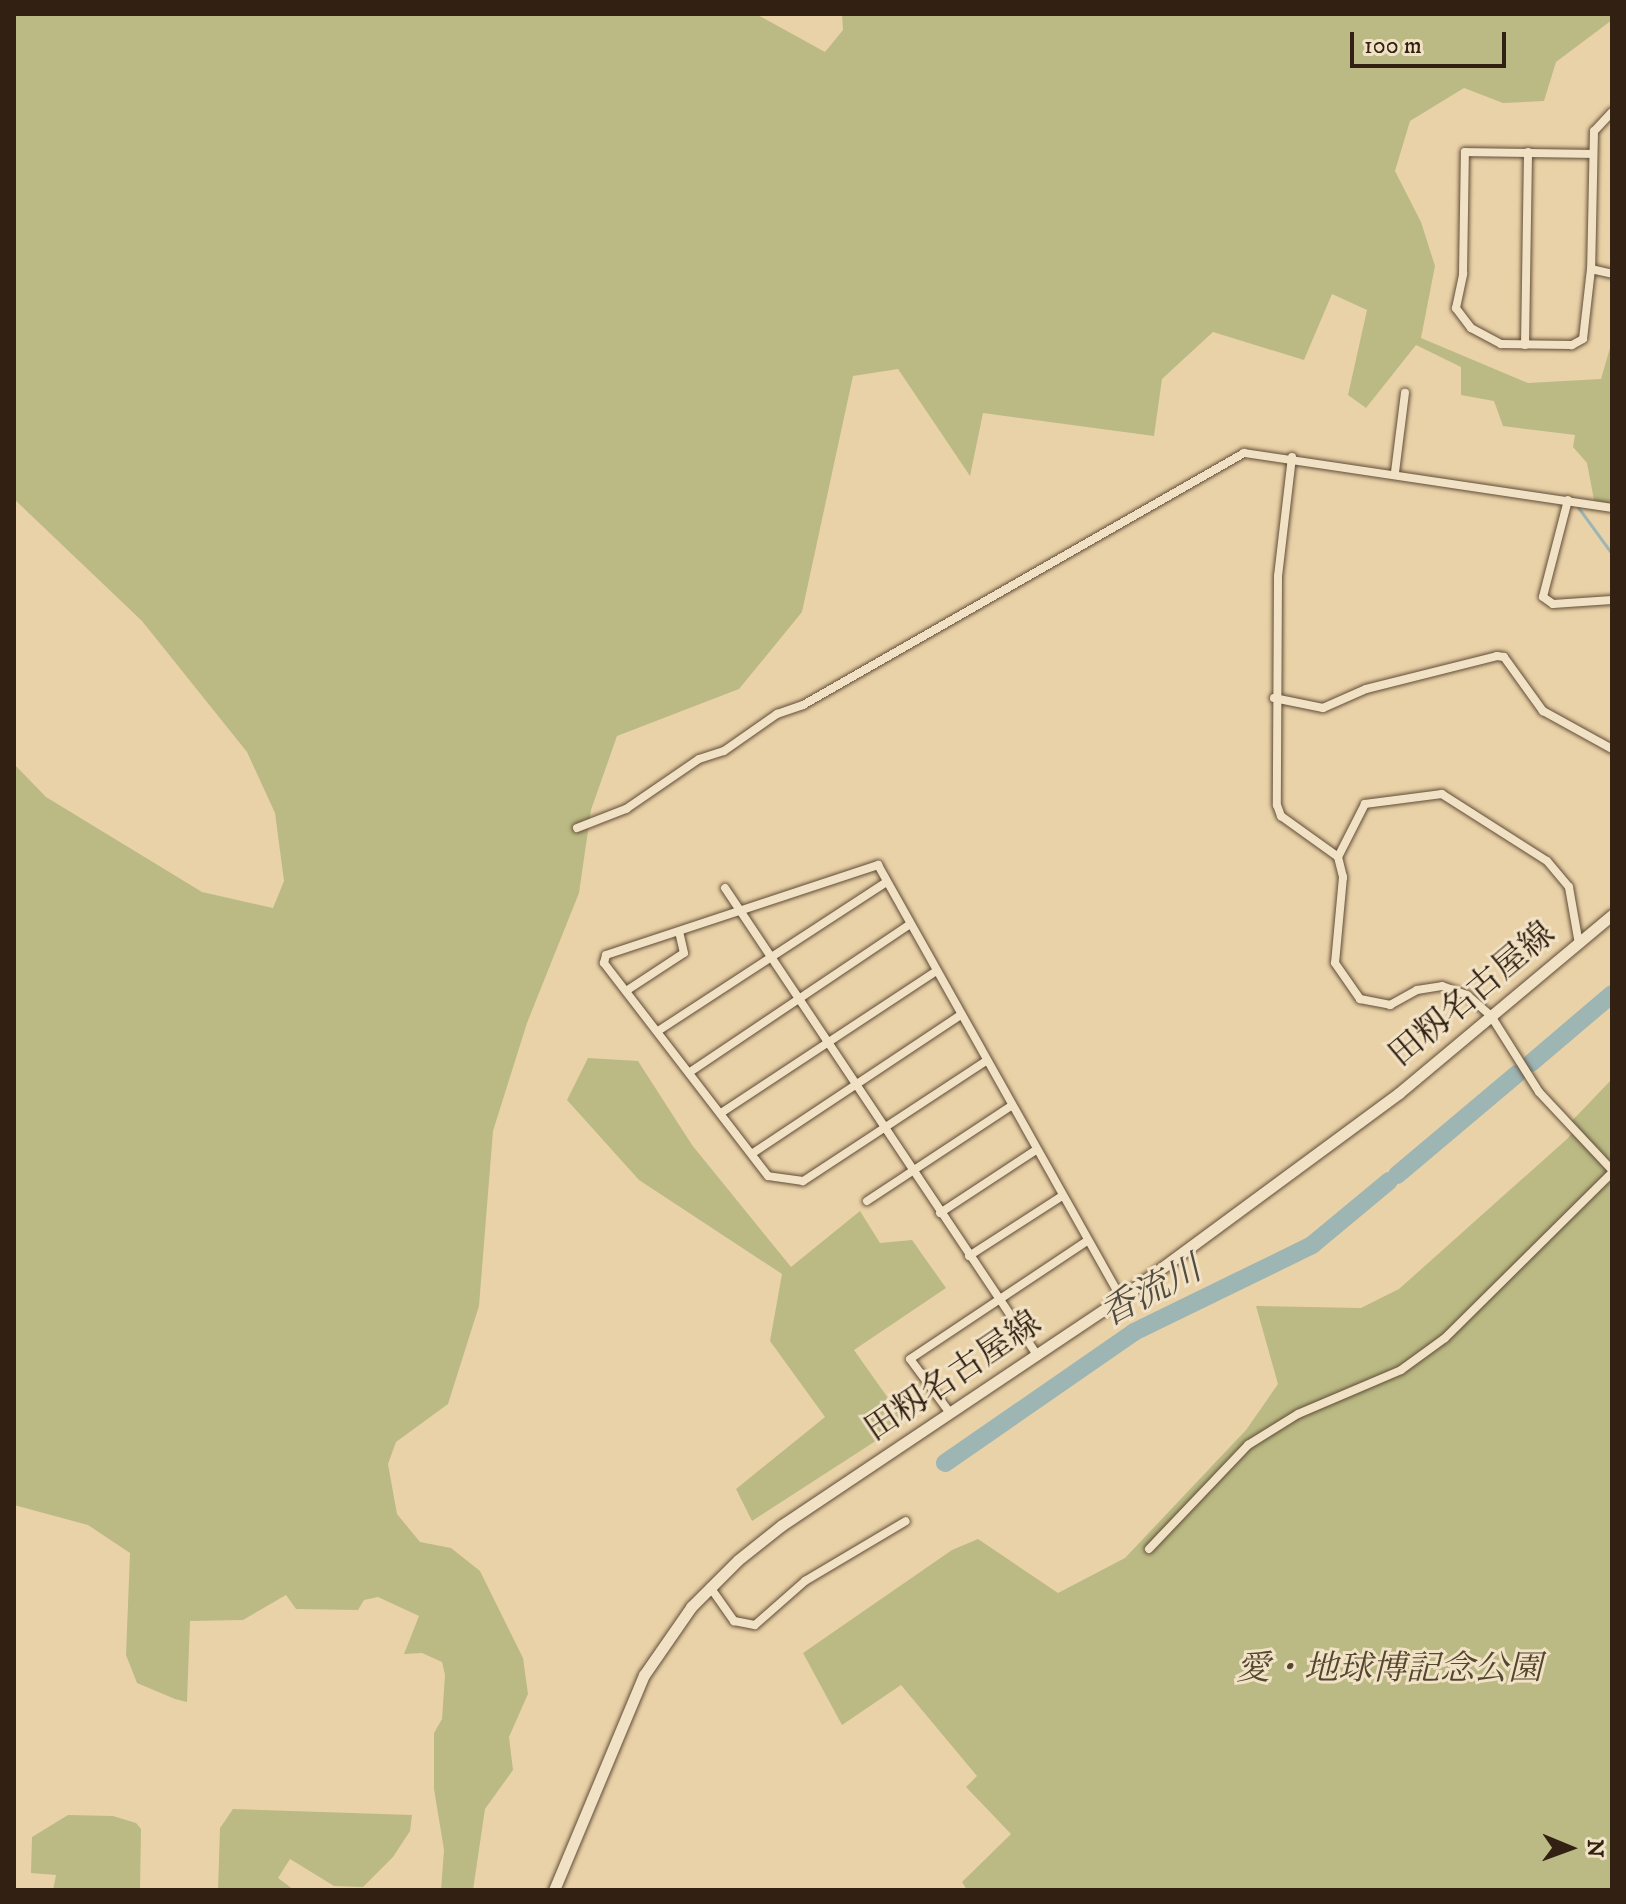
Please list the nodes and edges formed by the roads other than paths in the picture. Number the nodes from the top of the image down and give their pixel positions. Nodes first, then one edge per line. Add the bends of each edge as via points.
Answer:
1 (1612, 112) edge
2 (1528, 152) junction
3 (1592, 154) junction
4 (1591, 269) junction
5 (1612, 274) edge
6 (1525, 345) junction
7 (1405, 393) dead end
8 (1292, 457) junction
9 (1395, 472) junction
10 (1568, 500) junction
11 (1612, 508) edge
12 (1612, 600) edge
13 (1274, 698) junction
14 (1612, 749) edge
15 (577, 828) dead end
16 (1338, 857) junction
17 (887, 882) junction
18 (725, 888) dead end
19 (738, 912) junction
20 (1612, 915) edge
21 (910, 924) junction
22 (679, 932) junction
23 (1579, 944) junction
24 (769, 958) junction
25 (936, 971) junction
26 (626, 991) junction
27 (798, 1000) junction
28 (961, 1015) junction
29 (1491, 1016) junction
30 (658, 1031) junction
31 (827, 1043) junction
32 (986, 1061) junction
33 (690, 1072) junction
34 (855, 1085) junction
35 (1011, 1106) junction
36 (721, 1113) junction
37 (884, 1128) junction
38 (1036, 1150) junction
39 (753, 1153) junction
40 (912, 1171) junction
41 (1612, 1171) edge
42 (1062, 1196) junction
43 (867, 1201) dead end
44 (940, 1213) junction
45 (1087, 1241) junction
46 (969, 1256) junction
47 (1121, 1298) junction
48 (996, 1299) junction
49 (1037, 1355) junction
50 (950, 1413) junction
51 (906, 1521) dead end
52 (1149, 1549) dead end
53 (710, 1587) junction
54 (554, 1890) edge

1 - 3 street via 1594,131
2 - 3 street
2 - 6 street
2 - 6 street via 1465,152 1463,274 1456,308 1471,328 1501,344
3 - 4 street
4 - 5 street
4 - 6 street via 1583,339 1572,345
7 - 9 street
8 - 9 street
8 - 13 street via 1278,576
8 - 15 street via 1244,453 803,705 777,714 626,809
9 - 10 street
10 - 11 street
10 - 12 street via 1543,597 1553,604
13 - 14 street via 1323,708 1366,689 1504,657 1543,711
13 - 16 street via 1281,816
16 - 23 street via 1365,804 1442,794 1547,861 1569,887
16 - 29 street via 1343,877 1335,963 1360,999 1390,1005 1417,990 1442,986 1467,995
17 - 19 street via 878,865
17 - 21 street
17 - 24 street
18 - 19 street
19 - 22 street
19 - 24 street
20 - 23 main road, 田籾名古屋線
21 - 25 street
21 - 27 street
22 - 26 street via 684,953
22 - 26 street via 606,955 604,963
23 - 29 main road, 田籾名古屋線
24 - 27 street
24 - 30 street
25 - 28 street
25 - 31 street
26 - 30 street
27 - 31 street
27 - 33 street
28 - 32 street
28 - 34 street
29 - 41 street via 1539,1092
29 - 47 main road, 田籾名古屋線 via 1399,1093
30 - 33 street
31 - 34 street
31 - 36 street
32 - 35 street
32 - 37 street
33 - 36 street
34 - 37 street
34 - 39 street
35 - 38 street
35 - 40 street
36 - 39 street
37 - 39 street via 803,1181 768,1176
37 - 40 street
38 - 42 street
38 - 44 street
40 - 43 street
40 - 44 street
41 - 52 street via 1445,1338 1401,1370 1298,1414 1248,1445
42 - 45 street
42 - 46 street
44 - 46 street
45 - 47 street
45 - 48 street
46 - 48 street
47 - 49 main road, 田籾名古屋線
48 - 49 street
48 - 50 street via 910,1359
49 - 50 main road, 田籾名古屋線
50 - 53 main road, 田籾名古屋線 via 782,1525
51 - 53 street via 805,1581 755,1625 734,1621
53 - 54 main road, 田籾名古屋線 via 644,1675

